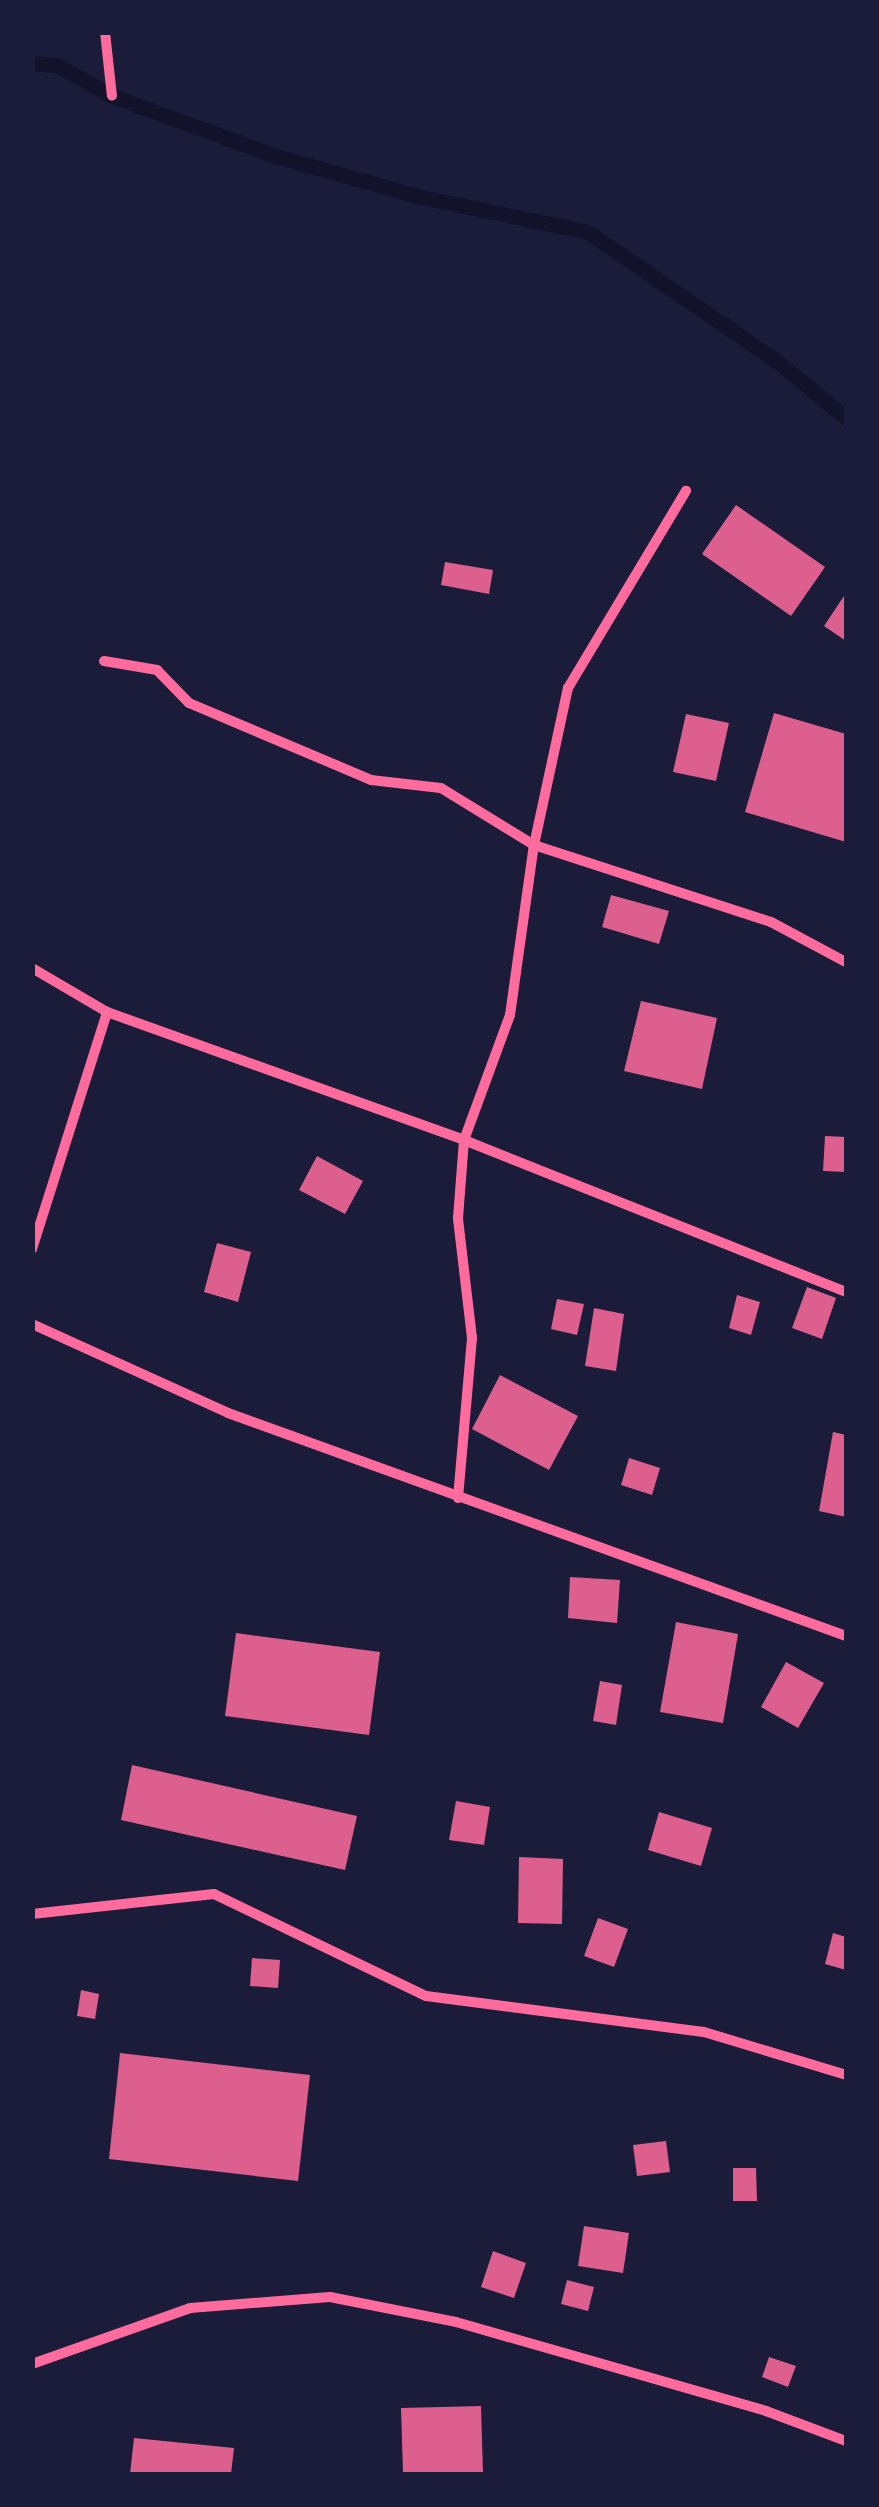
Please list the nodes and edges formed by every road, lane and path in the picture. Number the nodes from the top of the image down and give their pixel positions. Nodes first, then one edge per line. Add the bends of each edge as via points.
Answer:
1 (105, 32) edge
2 (112, 96) dead end
3 (686, 492) dead end
4 (104, 662) dead end
5 (534, 846) junction
6 (846, 962) edge
7 (32, 968) edge
8 (107, 1012) junction
9 (464, 1140) junction
10 (32, 1248) edge
11 (846, 1292) edge
12 (32, 1324) edge
13 (458, 1498) junction
14 (846, 1636) edge
15 (32, 1914) edge
16 (846, 2075) edge
17 (32, 2364) edge
18 (846, 2440) edge

1 - 2 street
3 - 5 street via 568,688
4 - 5 street via 157,670 189,703 371,780 442,788
5 - 6 street via 771,922
5 - 9 street via 510,1015
7 - 8 street
8 - 9 street
8 - 10 street
9 - 11 street
9 - 13 street via 458,1218 472,1338
12 - 13 street via 228,1413
13 - 14 street
15 - 16 street via 214,1894 426,1996 704,2032
17 - 18 street via 190,2308 330,2297 474,2327

